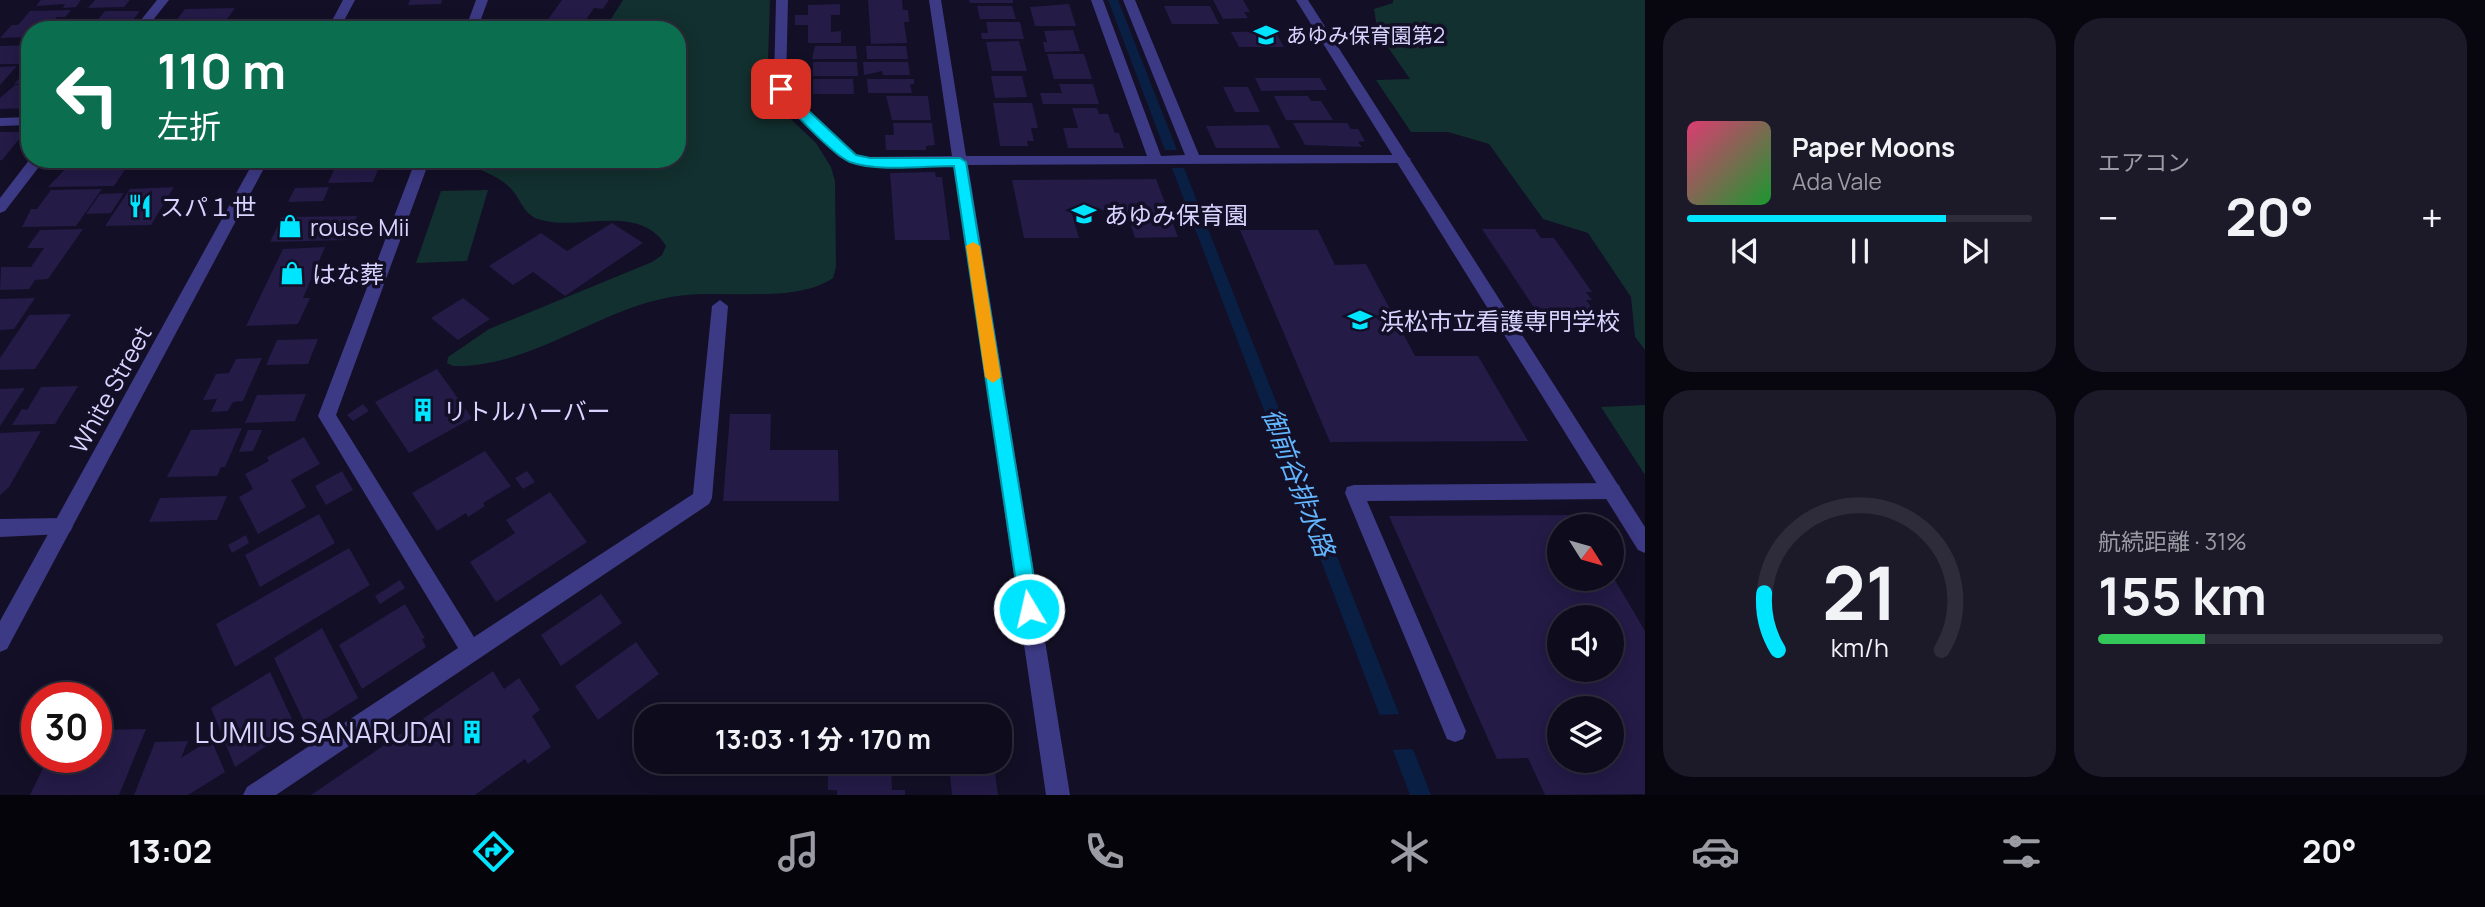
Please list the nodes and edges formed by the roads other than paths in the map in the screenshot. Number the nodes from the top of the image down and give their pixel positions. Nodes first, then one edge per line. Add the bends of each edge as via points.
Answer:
1 (163, 0) edge
2 (349, 0) edge
3 (482, 0) edge
4 (782, 0) edge
5 (935, 0) edge
6 (1097, 0) edge
7 (1129, 0) edge
8 (1302, 0) edge
9 (146, 21) edge
10 (338, 21) edge
11 (474, 21) edge
12 (21, 121) edge
13 (0, 122) edge
14 (1404, 159) junction
15 (1156, 160) junction
16 (1194, 160) junction
17 (960, 162) junction
18 (31, 168) edge
19 (257, 168) edge
20 (420, 168) edge
21 (0, 208) edge
22 (720, 306) dead end
23 (1612, 491) junction
24 (63, 526) junction
25 (0, 528) edge
26 (1645, 544) edge
27 (0, 642) edge
28 (471, 652) junction
29 (1455, 731) dead end
30 (255, 795) edge
31 (1058, 795) edge

1 - 9 street
2 - 10 street
3 - 11 street
4 - 17 street via 781,89 844,154 870,162
5 - 17 street
6 - 15 street
7 - 16 street
8 - 14 street
12 - 13 street
14 - 16 street
14 - 23 street
15 - 16 street
15 - 17 street
17 - 31 street
18 - 21 street
19 - 24 street, White Street
20 - 28 street via 327,416
22 - 28 street via 702,499
23 - 26 street
23 - 29 street via 1354,493
24 - 25 street
24 - 27 street, White Street
28 - 30 street

